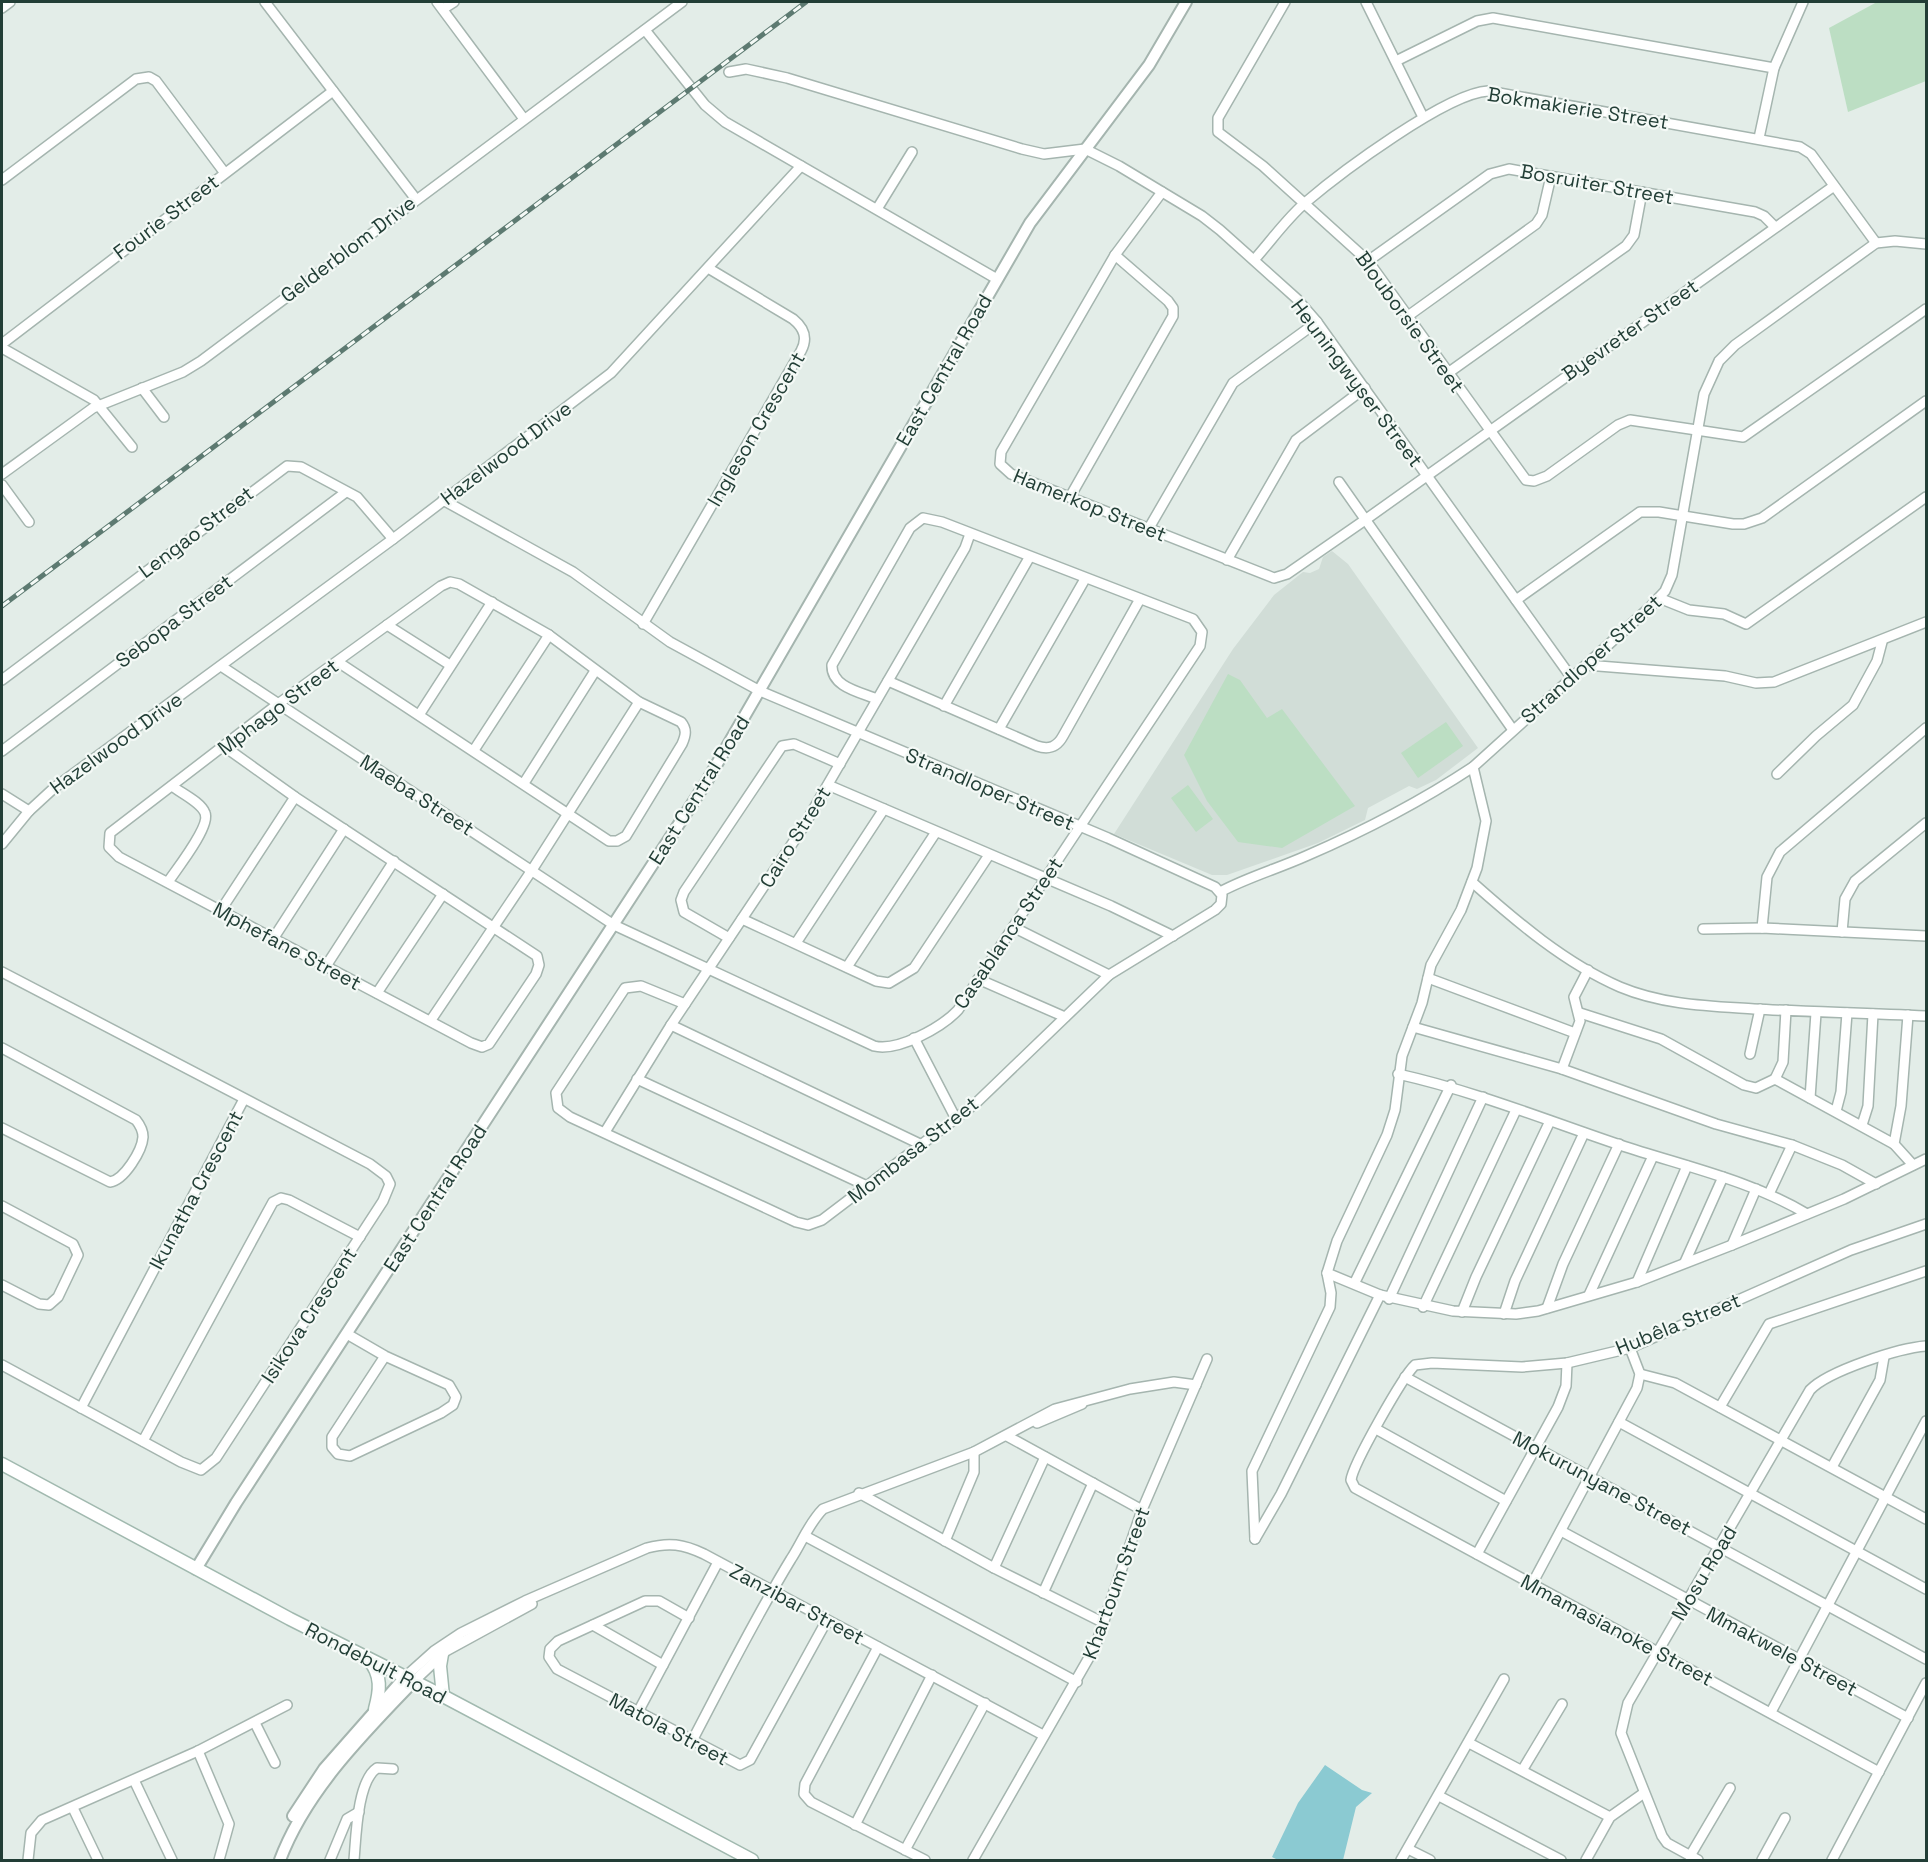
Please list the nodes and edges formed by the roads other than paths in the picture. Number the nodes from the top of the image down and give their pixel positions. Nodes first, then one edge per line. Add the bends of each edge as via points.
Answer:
1 (10, 2) edge
2 (265, 2) edge
3 (454, 2) edge
4 (682, 2) edge
5 (1186, 2) edge
6 (1285, 2) edge
7 (1366, 2) edge
8 (1798, 3) edge
9 (440, 5) edge
10 (2, 8) edge
11 (645, 30) junction
12 (1396, 61) junction
13 (1773, 68) junction
14 (729, 72) dead end
15 (333, 91) junction
16 (1423, 117) junction
17 (524, 119) junction
18 (1759, 138) junction
19 (1085, 149) junction
20 (912, 152) dead end
21 (801, 166) junction
22 (224, 172) junction
23 (1551, 176) junction
24 (2, 180) edge
25 (1834, 186) junction
26 (1162, 192) junction
27 (1642, 192) junction
28 (415, 198) junction
29 (1304, 203) junction
30 (877, 209) junction
31 (1775, 227) junction
32 (1876, 243) junction
33 (1926, 244) edge
34 (1115, 255) junction
35 (1254, 260) junction
36 (1368, 261) junction
37 (708, 268) junction
38 (997, 279) junction
39 (1926, 309) edge
40 (1408, 316) junction
41 (1317, 322) junction
42 (2, 346) edge
43 (1448, 373) junction
44 (142, 388) junction
45 (1365, 388) junction
46 (1926, 402) edge
47 (99, 404) junction
48 (164, 417) dead end
49 (1696, 430) junction
50 (1489, 431) junction
51 (132, 447) dead end
52 (2, 474) edge
53 (1426, 475) junction
54 (1339, 482) dead end
55 (2, 485) edge
56 (346, 492) junction
57 (1926, 496) edge
58 (1070, 497) junction
59 (442, 500) junction
60 (1681, 515) junction
61 (1365, 520) junction
62 (29, 522) dead end
63 (1149, 528) junction
64 (970, 534) junction
65 (393, 539) junction
66 (1029, 558) junction
67 (1227, 560) junction
68 (1085, 579) junction
69 (1659, 598) junction
70 (1140, 599) junction
71 (1516, 600) junction
72 (492, 602) junction
73 (1926, 622) edge
74 (642, 624) junction
75 (387, 625) junction
76 (549, 635) junction
77 (1882, 642) junction
78 (338, 662) junction
79 (450, 665) junction
80 (1586, 665) junction
81 (221, 666) junction
82 (595, 671) junction
83 (1571, 677) junction
84 (2, 680) edge
85 (888, 681) junction
86 (759, 691) junction
87 (878, 699) junction
88 (639, 702) junction
89 (278, 704) junction
90 (944, 706) junction
91 (419, 715) junction
92 (1926, 728) edge
93 (999, 729) junction
94 (1513, 730) junction
95 (858, 732) junction
96 (225, 747) junction
97 (474, 750) junction
98 (2, 751) edge
99 (840, 764) junction
100 (1473, 767) junction
101 (1777, 774) dead end
102 (524, 783) junction
103 (828, 785) junction
104 (172, 786) junction
105 (2, 794) edge
106 (295, 797) junction
107 (884, 809) junction
108 (29, 811) junction
109 (569, 814) junction
110 (1926, 823) edge
111 (1080, 827) junction
112 (116, 828) joint
113 (344, 829) junction
114 (936, 832) junction
115 (2, 844) edge
116 (989, 855) junction
117 (394, 861) junction
118 (532, 870) junction
119 (1045, 878) junction
120 (168, 882) junction
121 (1472, 882) junction
122 (1220, 891) junction
123 (443, 894) junction
124 (221, 910) junction
125 (742, 919) junction
126 (614, 925) junction
127 (493, 926) junction
128 (1013, 927) junction
129 (1703, 928) dead end
130 (1762, 928) junction
131 (1842, 932) junction
132 (1173, 936) junction
133 (1926, 936) edge
134 (729, 938) junction
135 (273, 939) junction
136 (795, 943) junction
137 (326, 966) junction
138 (847, 967) junction
139 (709, 970) junction
140 (1588, 970) junction
141 (1109, 975) junction
142 (3, 976) edge
143 (1428, 978) junction
144 (978, 979) junction
145 (377, 993) junction
146 (685, 1004) junction
147 (1760, 1009) junction
148 (1786, 1010) junction
149 (1580, 1013) junction
150 (1816, 1013) junction
151 (1847, 1013) junction
152 (1873, 1014) junction
153 (1908, 1015) junction
154 (1926, 1016) edge
155 (1065, 1017) junction
156 (431, 1020) junction
157 (671, 1025) junction
158 (1413, 1027) junction
159 (1575, 1033) junction
160 (914, 1038) junction
161 (2, 1048) edge
162 (1750, 1054) dead end
163 (1562, 1069) junction
164 (1398, 1074) junction
165 (637, 1079) junction
166 (1775, 1079) junction
167 (1451, 1086) junction
168 (1483, 1097) junction
169 (1810, 1098) junction
170 (244, 1099) junction
171 (1516, 1110) junction
172 (1836, 1111) junction
173 (956, 1119) junction
174 (1550, 1121) junction
175 (1862, 1125) junction
176 (2, 1128) edge
177 (605, 1132) junction
178 (1584, 1133) junction
179 (1619, 1144) junction
180 (1893, 1144) junction
181 (922, 1145) junction
182 (1792, 1146) junction
183 (1653, 1156) junction
184 (1926, 1159) edge
185 (1912, 1165) junction
186 (1687, 1166) junction
187 (1723, 1177) junction
188 (1876, 1184) junction
189 (867, 1186) junction
190 (1756, 1189) junction
191 (1769, 1194) junction
192 (2, 1206) edge
193 (1808, 1214) junction
194 (1926, 1224) edge
195 (360, 1237) junction
196 (1732, 1245) junction
197 (1685, 1262) junction
198 (1926, 1271) edge
199 (1328, 1273) junction
200 (1355, 1282) junction
201 (1637, 1282) junction
202 (2, 1285) edge
203 (1589, 1295) junction
204 (1385, 1297) junction
205 (1423, 1307) junction
206 (1547, 1308) junction
207 (1462, 1312) junction
208 (1504, 1314) junction
209 (347, 1334) junction
210 (1926, 1346) edge
211 (1630, 1348) junction
212 (386, 1356) junction
213 (1884, 1357) junction
214 (1207, 1359) dead end
215 (1567, 1363) junction
216 (2, 1365) edge
217 (1640, 1374) junction
218 (1404, 1377) junction
219 (1196, 1385) junction
220 (1720, 1407) junction
221 (81, 1408) junction
222 (1926, 1421) edge
223 (1619, 1422) junction
224 (1376, 1429) junction
225 (1007, 1436) junction
226 (1780, 1440) junction
227 (143, 1441) junction
228 (1535, 1448) junction
229 (974, 1452) junction
230 (1045, 1457) junction
231 (2, 1464) edge
232 (1832, 1467) junction
233 (1589, 1476) junction
234 (1094, 1483) junction
235 (859, 1493) junction
236 (1751, 1493) junction
237 (1886, 1498) junction
238 (1506, 1501) junction
239 (1142, 1510) junction
240 (1926, 1519) edge
241 (1561, 1531) junction
242 (805, 1536) junction
243 (945, 1541) junction
244 (1721, 1546) junction
245 (1858, 1552) junction
246 (1477, 1554) junction
247 (718, 1562) junction
248 (994, 1568) junction
249 (196, 1569) junction
250 (1532, 1584) junction
251 (1926, 1589) edge
252 (771, 1591) junction
253 (1043, 1593) junction
254 (543, 1595) junction
255 (1687, 1601) junction
256 (1828, 1606) junction
257 (689, 1618) junction
258 (827, 1620) junction
259 (1104, 1623) junction
260 (593, 1625) junction
261 (878, 1647) junction
262 (1657, 1652) junction
263 (442, 1654) junction
264 (369, 1659) junction
265 (1799, 1659) junction
266 (1926, 1659) edge
267 (663, 1665) junction
268 (932, 1676) junction
269 (409, 1679) junction
270 (1504, 1679) dead end
271 (1077, 1682) junction
272 (1926, 1683) edge
273 (443, 1696) junction
274 (985, 1703) junction
275 (1562, 1704) dead end
276 (287, 1705) dead end
277 (375, 1709) junction
278 (638, 1712) junction
279 (1771, 1712) junction
280 (1908, 1718) junction
281 (255, 1724) junction
282 (1043, 1736) junction
283 (692, 1742) junction
284 (1469, 1743) junction
285 (198, 1751) junction
286 (275, 1763) dead end
287 (393, 1769) dead end
288 (1523, 1769) junction
289 (1879, 1772) junction
290 (134, 1780) junction
291 (1730, 1788) dead end
292 (1644, 1793) junction
293 (1439, 1796) junction
294 (73, 1808) junction
295 (359, 1812) junction
296 (1610, 1817) junction
297 (1785, 1818) dead end
298 (855, 1825) junction
299 (1408, 1849) junction
300 (906, 1850) junction
301 (282, 1856) edge
302 (1694, 1858) edge
303 (28, 1860) edge
304 (98, 1860) edge
305 (172, 1860) edge
306 (219, 1860) edge
307 (330, 1860) edge
308 (354, 1860) edge
309 (752, 1860) edge
310 (926, 1860) edge
311 (973, 1860) edge
312 (1401, 1860) edge
313 (1430, 1860) edge
314 (1562, 1860) edge
315 (1586, 1860) edge
316 (1762, 1860) edge
317 (1832, 1860) edge

1 - 10 street
2 - 15 street
3 - 9 street
4 - 11 street, Gelderblom Drive
5 - 19 street, East Central Road via 1158,52
6 - 29 street, Blouborsie Street via 1216,127 1222,137 1263,166
7 - 12 street
8 - 13 street
9 - 17 street
11 - 17 street, Gelderblom Drive
11 - 21 street via 715,114
12 - 13 street via 1477,21 1493,18
12 - 16 street
13 - 18 street
14 - 19 street via 746,69 787,78 1044,154
15 - 22 street, Fourie Street
15 - 28 street
16 - 18 street, Bokmakierie Street via 1475,92 1488,91
16 - 29 street, Bokmakierie Street
17 - 28 street, Gelderblom Drive
18 - 25 street, Bokmakierie Street via 1806,150
19 - 26 street, Heuningwyser Street
19 - 38 street, East Central Road via 1043,203
20 - 30 street
21 - 30 street
21 - 37 street, Hazelwood Drive
22 - 24 street via 156,81 144,77 136,79
22 - 42 street, Fourie Street
23 - 27 street, Bosruiter Street
23 - 36 street, Bosruiter Street via 1509,169 1496,171
23 - 40 street via 1542,215 1536,224
25 - 31 street, Byevreter Street
25 - 32 street, Bokmakierie Street
26 - 34 street, Hamerkop Street
26 - 35 street, Heuningwyser Street via 1202,216
27 - 31 street, Bosruiter Street via 1755,212
27 - 43 street via 1634,236 1626,246
28 - 44 street, Gelderblom Drive via 201,361
29 - 35 street, Bokmakierie Street
29 - 36 street, Blouborsie Street
30 - 38 street
31 - 50 street, Byevreter Street
32 - 33 street via 1895,240
32 - 49 street, Strandloper Street via 1727,353 1709,379
34 - 58 street via 1168,300 1173,316
34 - 58 street, Hamerkop Street via 1000,457 1002,467 1011,474
35 - 41 street, Heuningwyser Street
36 - 40 street, Blouborsie Street
37 - 59 street, Hazelwood Drive via 612,373
37 - 74 street, Ingleson Crescent via 793,319 805,340
38 - 86 street, East Central Road
39 - 49 street via 1750,434 1736,437
40 - 43 street, Blouborsie Street
41 - 45 street, Heuningwyser Street
41 - 63 street via 1233,383
42 - 47 street
43 - 50 street, Blouborsie Street
44 - 47 street, Gelderblom Drive
44 - 48 street
45 - 53 street, Heuningwyser Street
45 - 67 street via 1296,440
46 - 60 street via 1762,518 1733,524
47 - 51 street
47 - 52 street, Gelderblom Drive
49 - 50 street, Blouborsie Street via 1630,420 1534,482 1521,477
49 - 60 street, Strandloper Street
50 - 53 street, Byevreter Street
53 - 61 street, Hamerkop Street
53 - 71 street, Heuningwyser Street
54 - 61 street
55 - 62 street
56 - 65 street, Lengao Street via 364,502
56 - 84 street, Lengao Street via 301,467 281,469
56 - 98 street, Sebopa Street
57 - 69 street via 1746,624 1724,614 1689,610
58 - 63 street, Hamerkop Street
59 - 65 street, Hazelwood Drive
59 - 74 street via 573,572
60 - 69 street, Strandloper Street via 1672,575
60 - 71 street via 1649,511 1636,514
61 - 67 street, Hamerkop Street via 1279,578
61 - 94 street
63 - 67 street, Hamerkop Street
64 - 66 street
64 - 85 street, Cairo Street
64 - 87 street via 927,517 918,520 832,665 838,682
65 - 81 street, Hazelwood Drive
66 - 68 street
66 - 90 street
68 - 70 street
68 - 93 street
69 - 80 street, Strandloper Street
70 - 93 street via 1057,744 1041,748
70 - 111 street, Casablanca Street via 1192,620 1200,626 1203,636
71 - 83 street, Heuningwyser Street
72 - 75 street, Mphago Street via 450,582
72 - 76 street
72 - 79 street
73 - 77 street
74 - 86 street
75 - 78 street, Mphago Street
75 - 79 street
76 - 82 street
76 - 97 street
77 - 80 street via 1784,680 1764,683 1725,676
77 - 101 street via 1877,661 1853,705
78 - 89 street, Mphago Street
78 - 91 street
79 - 91 street
80 - 83 street, Strandloper Street
81 - 89 street, Maeba Street
81 - 108 street, Hazelwood Drive via 54,788
82 - 88 street
82 - 102 street
83 - 94 street, Strandloper Street
85 - 87 street, Cairo Street
85 - 90 street
86 - 95 street, Strandloper Street
86 - 126 street, East Central Road via 707,781
87 - 95 street, Cairo Street
88 - 109 street
88 - 109 street via 684,725 682,744 622,839 609,840
89 - 96 street, Mphago Street
89 - 118 street, Maeba Street
90 - 93 street
91 - 97 street
92 - 130 street via 1780,852 1767,877
94 - 100 street, Strandloper Street
95 - 99 street, Cairo Street
95 - 111 street, Strandloper Street
96 - 104 street, Mphago Street
96 - 106 street
97 - 102 street
99 - 103 street, Cairo Street
99 - 134 street via 794,744 782,746 684,892 684,912
100 - 121 street via 1486,821
100 - 122 street, Strandloper Street via 1373,826
102 - 109 street
103 - 107 street
103 - 125 street, Cairo Street
104 - 112 street, Mphago Street
104 - 120 street via 204,810 206,819
105 - 108 street
106 - 113 street
106 - 124 street
107 - 114 street
107 - 136 street
108 - 115 street, Hazelwood Drive
109 - 118 street
110 - 131 street via 1855,881 1845,899
111 - 119 street, Casablanca Street
111 - 122 street, Strandloper Street
112 - 120 street, Mphefane Street via 107,838 113,852
113 - 117 street
113 - 135 street
114 - 116 street
114 - 138 street
116 - 119 street
116 - 138 street via 908,973 885,983
117 - 123 street
117 - 137 street
118 - 126 street, Maeba Street
118 - 127 street
119 - 128 street, Casablanca Street
119 - 132 street
120 - 124 street, Mphefane Street
121 - 140 street via 1528,930
121 - 143 street
122 - 132 street, Mombasa Street via 1219,907
123 - 127 street
123 - 145 street
124 - 135 street, Mphefane Street
125 - 134 street, Cairo Street
125 - 136 street
126 - 139 street, Casablanca Street
126 - 209 street, East Central Road
127 - 156 street
127 - 156 street, Mphefane Street via 533,951 539,965 536,974 489,1044 482,1047 471,1043
128 - 141 street
128 - 144 street, Casablanca Street
129 - 130 street
130 - 131 street
131 - 133 street
132 - 141 street, Mombasa Street
134 - 139 street, Cairo Street
135 - 137 street, Mphefane Street
136 - 138 street
137 - 145 street, Mphefane Street
139 - 146 street, Cairo Street
139 - 160 street, Casablanca Street via 874,1046 891,1048
140 - 147 street via 1620,987 1656,998 1692,1005
140 - 149 street via 1574,997
141 - 155 street, Mombasa Street
142 - 170 street, Ikunatha Crescent
143 - 158 street
143 - 159 street
144 - 155 street
144 - 160 street, Casablanca Street via 948,1021
145 - 156 street, Mphefane Street
146 - 157 street, Cairo Street
146 - 177 street, Mombasa Street via 641,986 625,988 562,1082 556,1093 556,1105 570,1117
147 - 148 street
147 - 162 street
148 - 150 street
148 - 166 street via 1783,1062
149 - 159 street
149 - 166 street via 1660,1039 1744,1085 1756,1088
150 - 151 street
150 - 169 street
151 - 152 street
151 - 172 street
152 - 153 street
152 - 175 street via 1868,1106
153 - 154 street
153 - 180 street via 1901,1106
155 - 173 street, Mombasa Street
157 - 165 street, Cairo Street
157 - 181 street
158 - 163 street
158 - 164 street
159 - 163 street
160 - 173 street
161 - 176 street via 136,1120 143,1138 120,1178 110,1182
163 - 182 street via 1716,1124
164 - 167 street
164 - 199 street via 1395,1110 1387,1135 1336,1241
165 - 177 street, Cairo Street
165 - 189 street
166 - 169 street
167 - 168 street
167 - 200 street
168 - 171 street
168 - 204 street
169 - 172 street
170 - 195 street, Isikova Crescent via 386,1176 390,1184 387,1195
170 - 221 street, Ikunatha Crescent
171 - 174 street
171 - 205 street
172 - 175 street
173 - 181 street, Mombasa Street
174 - 178 street
174 - 207 street
175 - 180 street
177 - 189 street, Mombasa Street via 804,1225 822,1220
178 - 179 street
178 - 208 street via 1515,1281
179 - 183 street
179 - 206 street via 1563,1264
180 - 185 street
181 - 189 street, Mombasa Street
182 - 188 street via 1842,1165
182 - 191 street
183 - 186 street
183 - 203 street
184 - 185 street
185 - 188 street
186 - 187 street
186 - 201 street
187 - 190 street
187 - 197 street
188 - 193 street
190 - 191 street
190 - 196 street
191 - 193 street
192 - 202 street via 73,1244 78,1255 58,1297 49,1305
193 - 196 street
194 - 211 street, Hubêla Street via 1851,1250
195 - 227 street, Isikova Crescent via 208,1466 197,1469
195 - 227 street via 289,1200 273,1202
196 - 197 street
197 - 201 street
198 - 220 street via 1769,1324
199 - 200 street
199 - 204 street via 1330,1306 1252,1472 1255,1539
200 - 204 street
201 - 203 street
203 - 206 street
204 - 205 street
205 - 207 street
206 - 208 street
207 - 208 street
209 - 212 street
209 - 249 street, East Central Road
210 - 213 street, Mosu Road
211 - 215 street, Hubêla Street
211 - 217 street
212 - 212 street via 332,1437 332,1447 338,1454 350,1456 453,1406 456,1397 449,1384
213 - 226 street, Mosu Road via 1818,1382
213 - 232 street via 1880,1380
214 - 219 street, Khartoum Street
215 - 218 street, Hubêla Street via 1522,1367 1421,1364
215 - 228 street via 1565,1392
216 - 221 street
217 - 220 street via 1666,1378
217 - 223 street
218 - 224 street
218 - 228 street, Mokurunyane Street
219 - 225 street via 1174,1382 1130,1389 1086,1402
219 - 239 street, Khartoum Street
220 - 226 street
221 - 227 street, Isikova Crescent
222 - 237 street
223 - 233 street
223 - 236 street
224 - 238 street
224 - 246 street, Mmamasianoke Street via 1352,1473 1355,1488
225 - 229 street
225 - 230 street
226 - 232 street
226 - 236 street, Mosu Road
228 - 233 street, Mokurunyane Street
228 - 238 street
229 - 235 street
229 - 243 street via 974,1472
230 - 234 street
230 - 248 street
231 - 249 main road, Rondebult Road
232 - 237 street
233 - 241 street
233 - 244 street, Mokurunyane Street
234 - 239 street
234 - 253 street
235 - 242 street via 823,1509 811,1521
235 - 243 street
236 - 244 street, Mosu Road
236 - 245 street
237 - 240 street
237 - 245 street
238 - 246 street
239 - 259 street, Khartoum Street
241 - 250 street
241 - 255 street, Mmakwele Street
242 - 252 street
242 - 271 street
243 - 248 street
244 - 255 street, Mosu Road
244 - 256 street, Mokurunyane Street
245 - 251 street
245 - 256 street
246 - 250 street, Mmamasianoke Street
247 - 252 street, Zanzibar Street
247 - 254 street, Zanzibar Street via 687,1546 660,1544
247 - 257 street
248 - 253 street
249 - 264 main road, Rondebult Road
250 - 262 street, Mmamasianoke Street
252 - 258 street, Zanzibar Street
252 - 283 street
253 - 259 street
254 - 263 street
254 - 269 street via 450,1640
255 - 262 street, Mosu Road
255 - 265 street, Mmakwele Street
256 - 265 street
256 - 266 street, Mokurunyane Street
257 - 260 street via 652,1599
257 - 267 street
258 - 261 street, Zanzibar Street
258 - 283 street, Matola Street via 747,1763 735,1764
259 - 271 street, Khartoum Street
260 - 267 street
260 - 278 street, Matola Street via 558,1641 549,1654 557,1669
261 - 268 street, Zanzibar Street
261 - 298 street via 803,1790 811,1802
262 - 279 street, Mmamasianoke Street
262 - 292 street, Mosu Road via 1628,1703 1621,1727
263 - 269 street
263 - 273 main road
264 - 269 main road, Rondebult Road
264 - 277 main road via 378,1674
265 - 279 street
265 - 280 street, Mmakwele Street
267 - 278 street
268 - 274 street, Zanzibar Street
268 - 298 street
269 - 273 main road, Rondebult Road
269 - 277 street
269 - 301 street via 298,1818
270 - 284 street
271 - 282 street, Khartoum Street
272 - 280 street
273 - 309 main road, Rondebult Road
274 - 282 street, Zanzibar Street
274 - 300 street
275 - 288 street
276 - 281 street
277 - 301 street via 299,1804
278 - 283 street, Matola Street
279 - 289 street, Mmamasianoke Street
280 - 289 street
281 - 285 street
281 - 286 street
282 - 311 street, Khartoum Street
284 - 288 street
284 - 293 street
285 - 290 street
285 - 306 street via 229,1824
287 - 295 street via 377,1768 371,1772
288 - 296 street
289 - 317 street
290 - 294 street
290 - 305 street
291 - 302 street
292 - 296 street
292 - 302 street, Mosu Road via 1667,1843
293 - 299 street
293 - 314 street
294 - 303 street via 42,1820 35,1827
294 - 304 street
295 - 307 street via 346,1819
295 - 308 street
296 - 315 street
297 - 316 street
298 - 300 street
299 - 312 street
299 - 313 street
300 - 310 street

